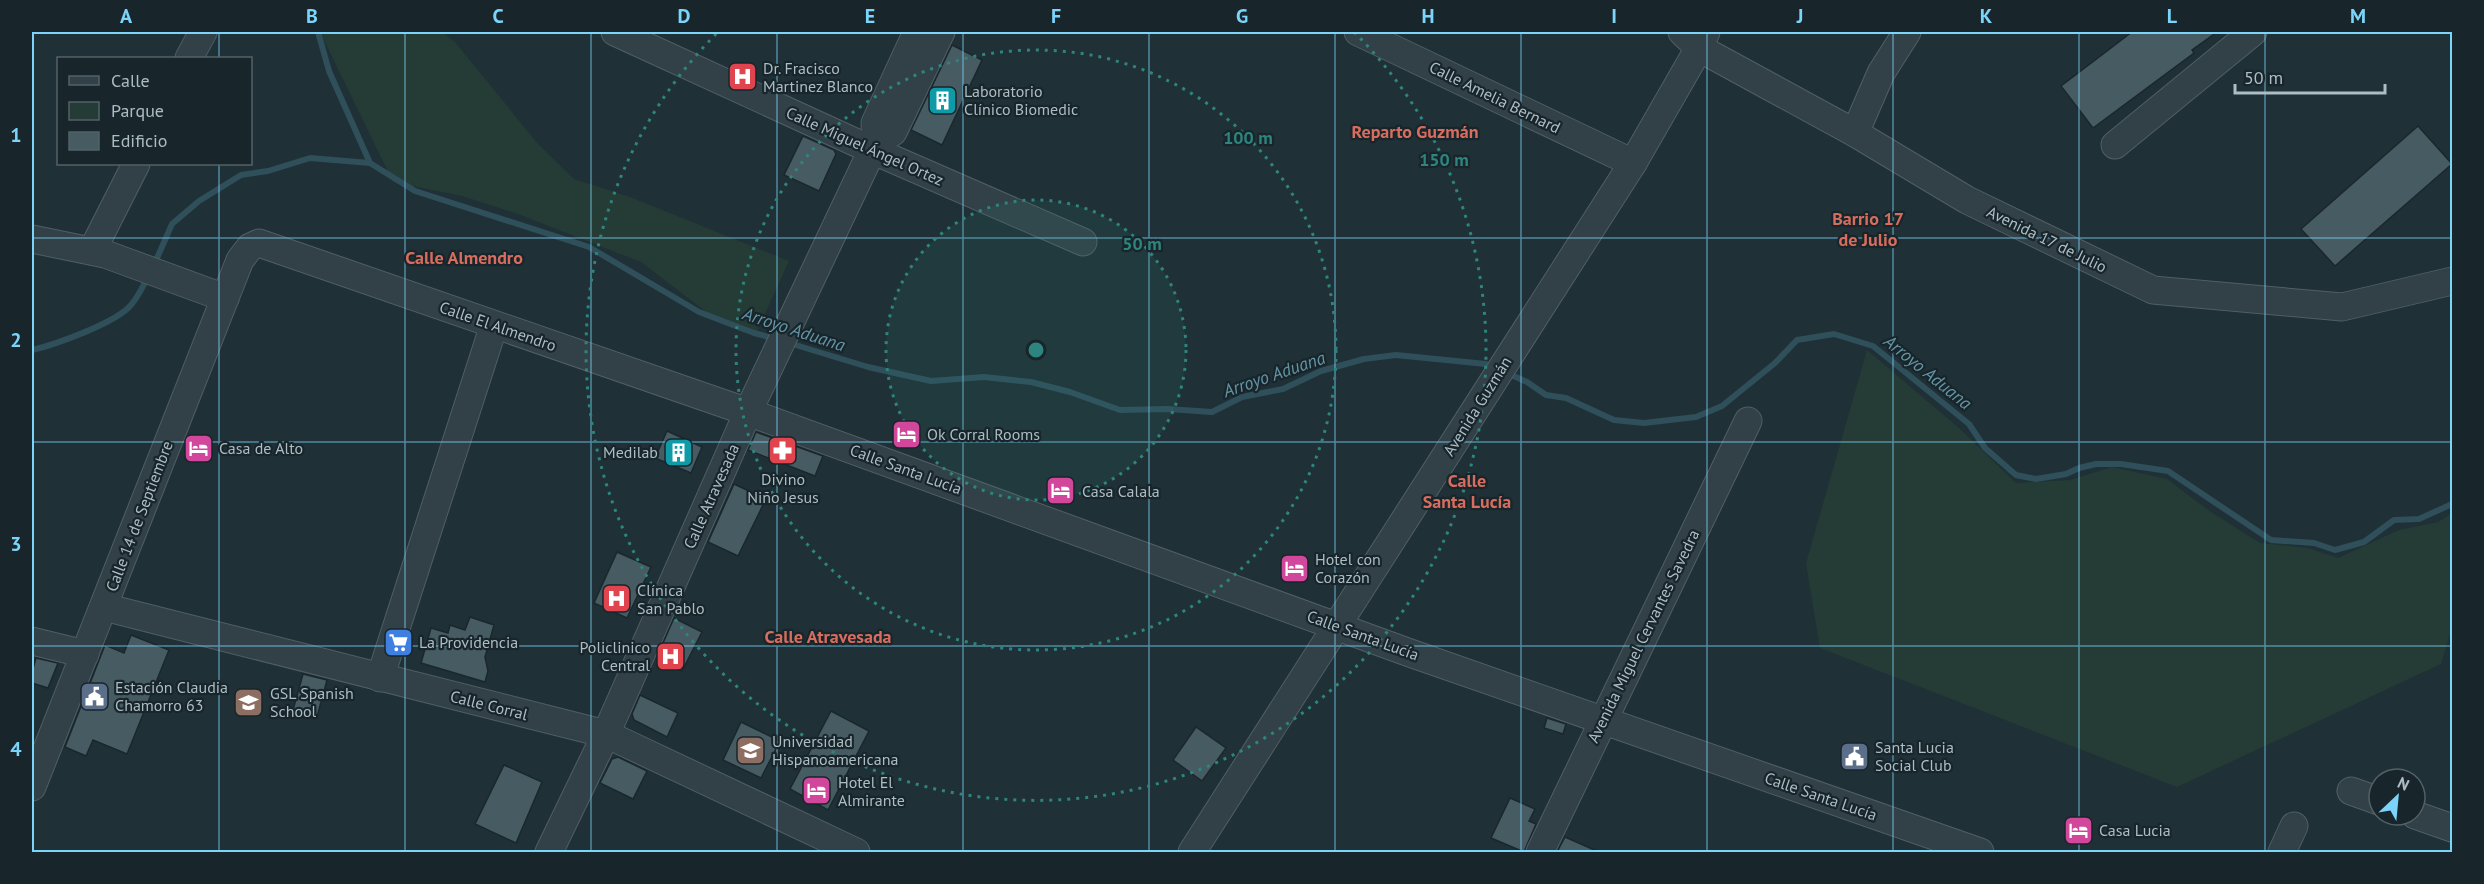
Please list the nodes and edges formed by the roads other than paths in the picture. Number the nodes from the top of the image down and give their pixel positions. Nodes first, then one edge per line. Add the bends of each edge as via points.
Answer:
1 (203, 32) edge
2 (615, 32) edge
3 (917, 32) edge
4 (940, 32) edge
5 (1358, 32) edge
6 (1907, 32) edge
7 (2253, 32) edge
8 (1695, 37) edge
9 (190, 57) edge
10 (1855, 133) junction
11 (2115, 145) dead end
12 (874, 146) junction
13 (1633, 164) junction
14 (136, 165) edge
15 (32, 239) edge
16 (1083, 242) dead end
17 (250, 247) joint
18 (99, 253) junction
19 (2452, 281) edge
20 (225, 298) junction
21 (494, 325) junction
22 (748, 412) junction
23 (1748, 421) dead end
24 (104, 607) junction
25 (1338, 625) junction
26 (32, 641) edge
27 (85, 654) junction
28 (380, 678) junction
29 (1602, 719) junction
30 (606, 734) junction
31 (32, 787) edge
32 (2351, 791) dead end
33 (2367, 797) edge
34 (2427, 819) edge
35 (2294, 826) dead end
36 (2452, 828) edge
37 (1970, 851) edge
38 (549, 852) edge
39 (856, 852) edge
40 (1192, 852) edge
41 (1540, 852) edge
42 (2282, 852) edge

1 - 9 street
2 - 12 street, Calle Miguel Ángel Ortez
3 - 12 street, Calle Atravesada via 875,123
4 - 12 street, Calle Atravesada via 893,132
5 - 13 street, Calle Amelia Bernard
6 - 10 street via 1881,73
7 - 11 street
8 - 10 street, Avenida 17 de Julio
8 - 13 street, Avenida Guzmán
10 - 19 street, Avenida 17 de Julio via 1966,200 2153,290 2342,307
12 - 16 street, Calle Miguel Ángel Ortez
12 - 22 street, Calle Atravesada
13 - 25 street, Avenida Guzmán
14 - 18 street
15 - 18 street
17 - 20 street, Calle 14 de Septiembre via 240,260
17 - 21 street, Calle El Almendro via 259,243
18 - 20 street
20 - 24 street, Calle 14 de Septiembre
21 - 22 street, Calle El Almendro
21 - 28 street
22 - 25 street, Calle Santa Lucía
22 - 30 street, Calle Atravesada
23 - 29 street, Avenida Miguel Cervantes Savedra
24 - 27 street, Calle 14 de Septiembre
24 - 28 street, Calle Corral
25 - 29 street, Calle Santa Lucía
25 - 40 street, Avenida Guzmán
26 - 27 street
27 - 31 street, Calle 14 de Septiembre
28 - 30 street, Calle Corral
29 - 37 street, Calle Santa Lucía
29 - 41 street, Avenida Miguel Cervantes Savedra
30 - 38 street, Calle Atravesada
30 - 39 street, Calle Corral
32 - 33 street
34 - 36 street
35 - 42 street

